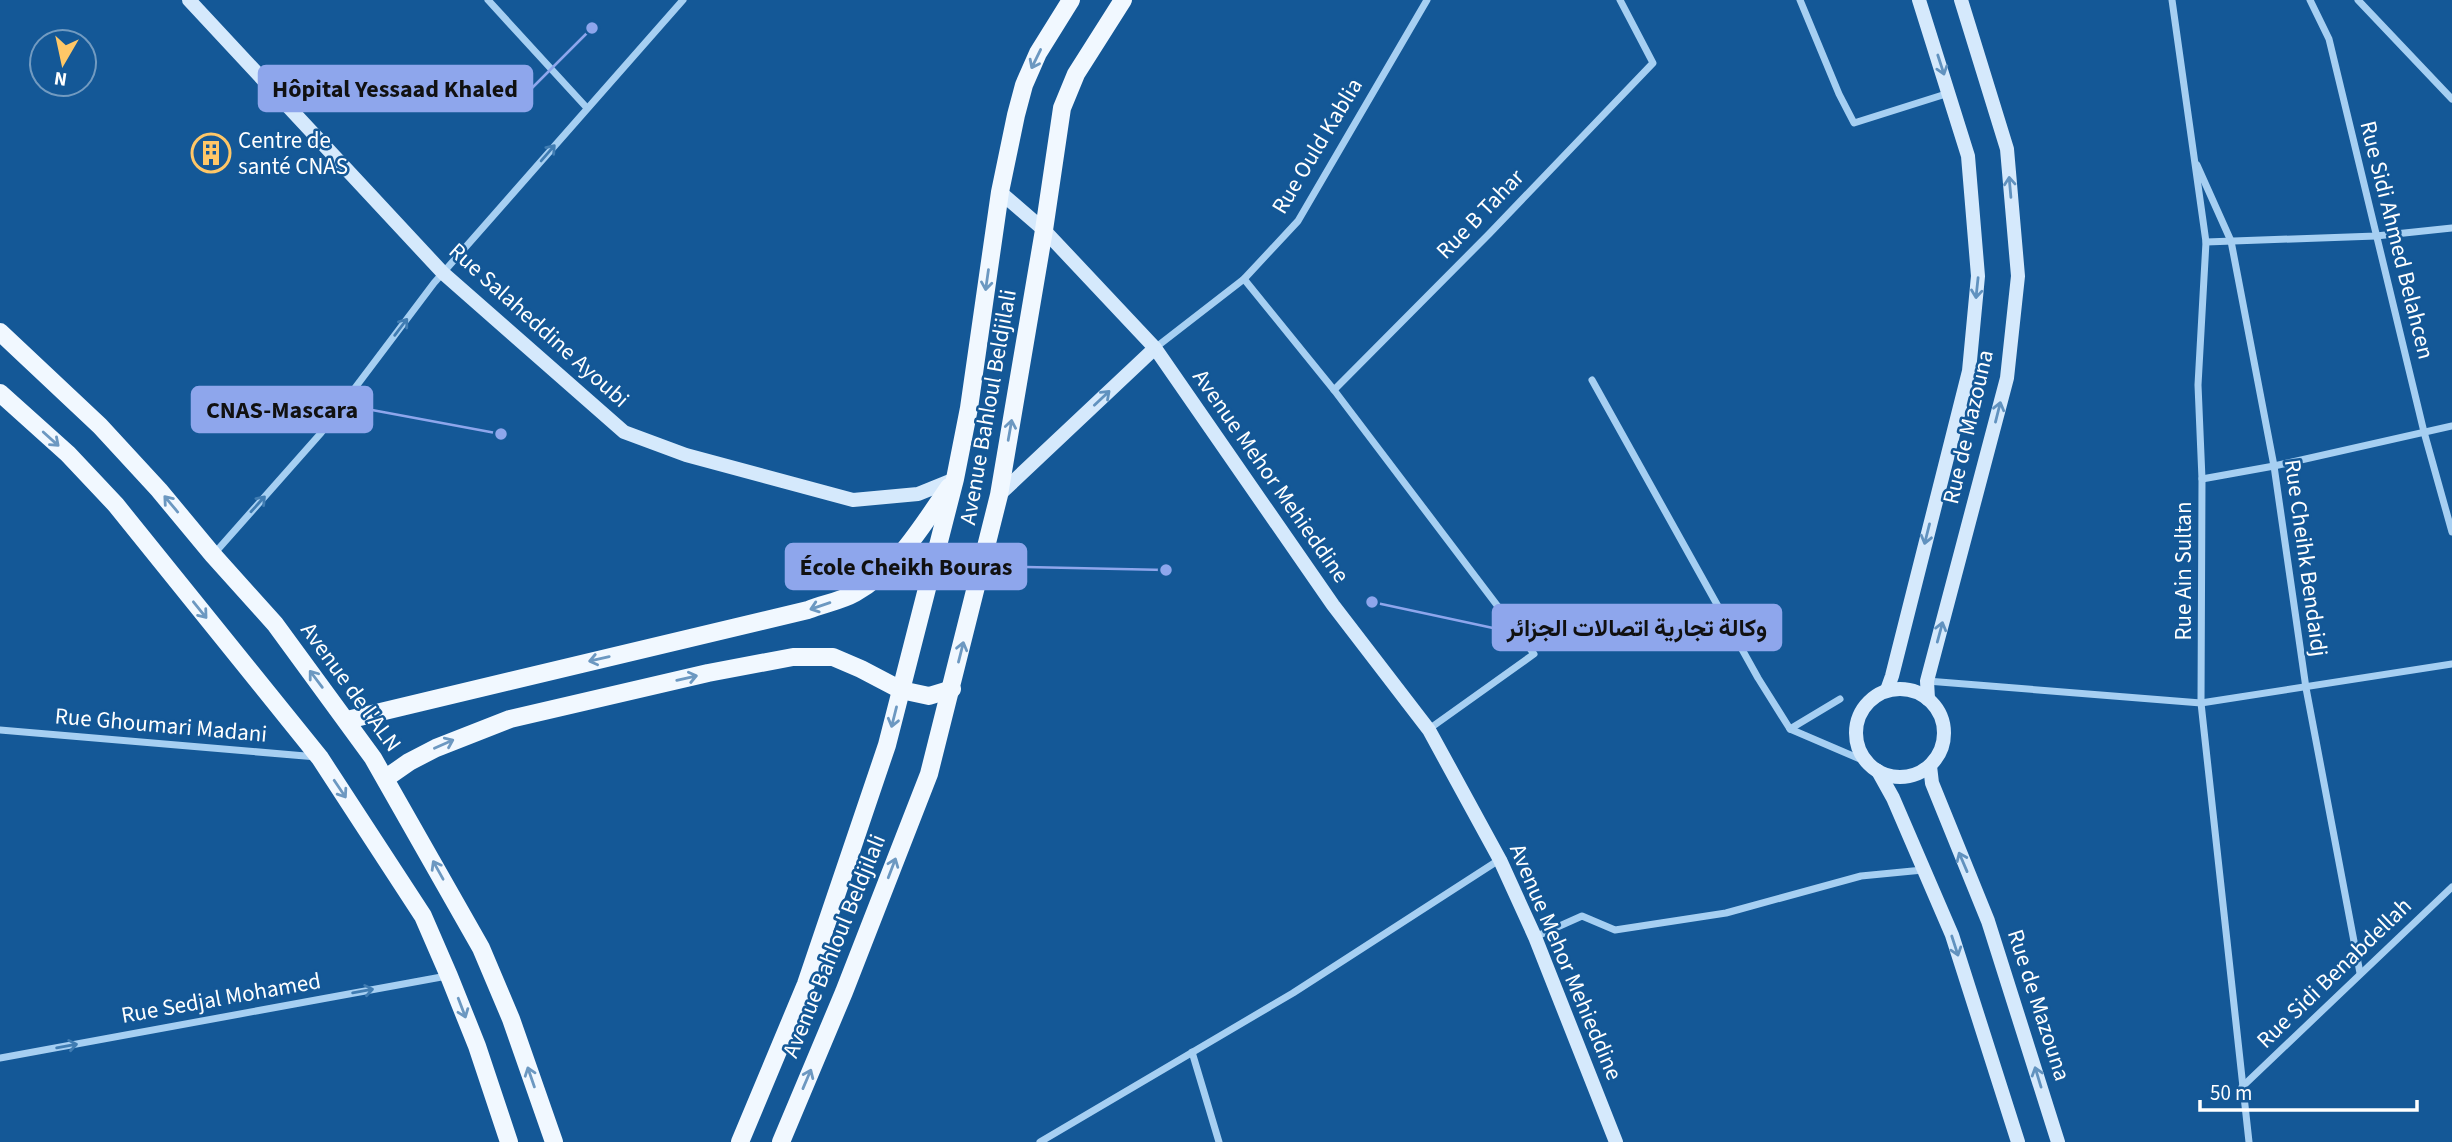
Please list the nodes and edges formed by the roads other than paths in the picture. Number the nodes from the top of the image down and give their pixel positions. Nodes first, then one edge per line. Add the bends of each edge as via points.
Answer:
1 (189, 0) edge
2 (488, 0) edge
3 (683, 0) edge
4 (1071, 0) edge
5 (1123, 0) edge
6 (1427, 0) edge
7 (1620, 0) edge
8 (1800, 0) edge
9 (1919, 0) edge
10 (1961, 0) edge
11 (2180, 0) edge
12 (2310, 0) edge
13 (2358, 0) edge
14 (2173, 4) edge
15 (1950, 92) junction
16 (2452, 99) edge
17 (587, 108) junction
18 (2193, 155) junction
19 (1000, 192) junction
20 (2452, 228) edge
21 (1044, 230) junction
22 (2376, 236) junction
23 (2231, 241) junction
24 (2206, 242) junction
25 (443, 273) junction
26 (1244, 279) junction
27 (0, 332) edge
28 (1154, 348) junction
29 (1592, 380) dead end
30 (1334, 390) junction
31 (0, 393) edge
32 (2452, 426) edge
33 (2424, 432) junction
34 (2274, 466) junction
35 (956, 479) junction
36 (2202, 479) junction
37 (999, 495) junction
38 (2452, 531) edge
39 (213, 555) junction
40 (2452, 664) edge
41 (1927, 681) junction
42 (2306, 688) junction
43 (952, 689) junction
44 (901, 690) junction
45 (1887, 690) junction
46 (1840, 699) dead end
47 (1928, 699) junction
48 (2201, 703) junction
49 (347, 720) junction
50 (1790, 729) junction
51 (0, 730) edge
52 (1429, 730) junction
53 (320, 758) junction
54 (1930, 766) junction
55 (1872, 767) junction
56 (386, 778) junction
57 (1500, 860) junction
58 (1923, 870) junction
59 (2452, 887) edge
60 (1535, 937) junction
61 (2360, 973) junction
62 (450, 976) junction
63 (1192, 1052) junction
64 (0, 1058) edge
65 (2242, 1087) junction
66 (509, 1142) edge
67 (554, 1142) edge
68 (740, 1142) edge
69 (781, 1142) edge
70 (1040, 1142) edge
71 (1219, 1142) edge
72 (1616, 1142) edge
73 (2018, 1142) edge
74 (2058, 1142) edge
75 (2249, 1142) edge

1 - 25 street, Rue Salaheddine Ayoubi
2 - 17 street
3 - 17 street
4 -> 19 main road, Avenue Bahloul Beldjilali via 1038,52 1024,85
5 - 21 main road, Avenue Bahloul Beldjilali via 1076,74 1062,108
6 - 26 street, Rue Ould Kablia via 1298,221
7 - 30 street, Rue B Tahar via 1653,63
8 - 15 street via 1854,123
9 -> 15 street, Rue de Mazouna
41 -> 10 street, Rue de Mazouna via 2007,378 2018,276 2007,149
11 - 14 street
12 - 22 street, Rue Sidi Ahmed Belahcen via 2329,38
13 - 16 street
14 - 18 street, Rue Ain Sultan
15 -> 45 street, Rue de Mazouna via 1968,156 1978,276 1969,371
25 -> 17 street
18 - 23 street, Rue Cheihk Bendaidj
18 - 24 street, Rue Ain Sultan
19 - 21 street, Avenue Mehor Mehieddine
19 -> 35 main road, Avenue Bahloul Beldjilali
20 - 22 street
21 - 28 street, Avenue Mehor Mehieddine
37 -> 21 main road, Avenue Bahloul Beldjilali
22 - 23 street
22 - 33 street, Rue Sidi Ahmed Belahcen
23 - 24 street
23 - 34 street, Rue Cheihk Bendaidj
24 - 36 street, Rue Ain Sultan via 2198,385
25 - 35 street, Rue Salaheddine Ayoubi via 624,432 686,455 853,500 918,494
39 -> 25 street via 321,433
26 - 28 street, Rue Ould Kablia
26 - 30 street
39 -> 27 main road, Avenue de l'ALN via 100,426
37 -> 28 street
28 - 52 street, Avenue Mehor Mehieddine via 1333,605
29 - 50 street
30 - 52 street via 1534,654
31 -> 53 main road via 116,505
32 - 33 street
33 - 34 street
33 - 38 street, Rue Sidi Ahmed Belahcen
34 - 36 street
34 - 42 street, Rue Cheihk Bendaidj
35 - 44 main road, Avenue Bahloul Beldjilali
35 -> 49 main road via 903,552 853,594 808,610
36 - 48 street, Rue Ain Sultan
43 -> 37 main road, Avenue Bahloul Beldjilali
49 -> 39 main road, Avenue de l'ALN via 275,624
40 - 42 street
41 - 47 street, Rue de Mazouna
41 - 48 street
42 - 48 street
42 - 61 street, Rue Cheihk Bendaidj
43 - 44 main road via 929,696
69 -> 43 main road, Avenue Bahloul Beldjilali via 929,774
56 -> 44 main road via 436,748 510,719 793,657 833,657
44 -> 68 main road, Avenue Bahloul Beldjilali via 887,745 806,984
45 - 47 street via 1909,689
45 - 55 street via 1863,708 1857,721 1857,742
46 - 50 street
47 - 54 street via 1937,708 1945,732
48 - 65 street, Rue Ain Sultan
49 - 56 main road, Avenue de l'ALN
50 - 55 street
51 - 53 street, Rue Ghoumari Madani
52 - 57 street, Avenue Mehor Mehieddine
53 -> 62 main road via 422,916
54 - 55 street via 1905,777
74 -> 54 street, Rue de Mazouna via 1988,921 1932,783
55 - 58 street via 1893,798
67 -> 56 main road, Avenue de l'ALN via 481,948
57 - 60 street, Avenue Mehor Mehieddine
57 - 63 street
58 - 60 street via 1861,876 1726,913 1615,930 1582,916
58 -> 73 street via 1952,935
59 - 61 street, Rue Sidi Benabdellah
60 - 72 street, Avenue Mehor Mehieddine
61 - 65 street, Rue Sidi Benabdellah
64 -> 62 street, Rue Sedjal Mohamed
62 -> 66 main road
63 - 70 street
63 - 71 street
65 - 75 street, Rue Ain Sultan

